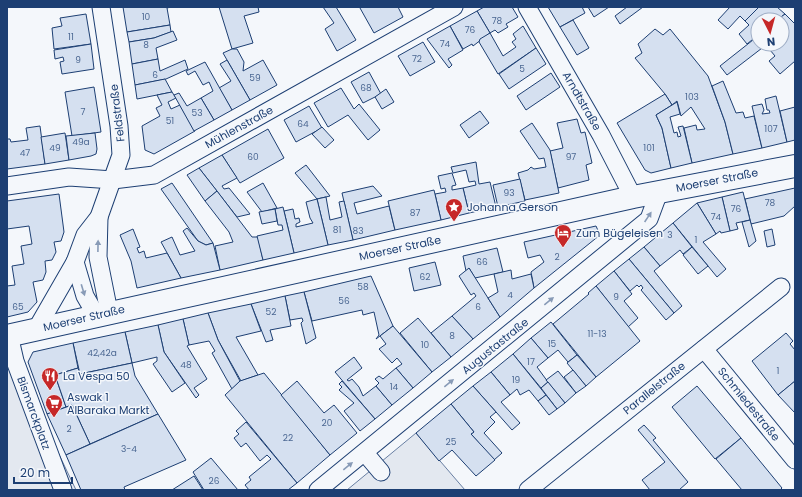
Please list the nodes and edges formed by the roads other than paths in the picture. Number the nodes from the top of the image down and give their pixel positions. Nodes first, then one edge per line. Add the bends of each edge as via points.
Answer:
1 (101, 7) edge
2 (454, 7) edge
3 (527, 7) edge
4 (795, 166) edge
5 (113, 180) junction
6 (7, 186) edge
7 (659, 192) junction
8 (633, 197) junction
9 (99, 217) junction
10 (75, 262) junction
11 (781, 287) dead end
12 (102, 314) junction
13 (37, 328) junction
14 (8, 336) edge
15 (704, 349) junction
16 (364, 453) junction
17 (795, 460) edge
18 (381, 472) dead end
19 (63, 490) edge
20 (318, 490) edge
21 (528, 490) edge

1 - 5 street, Feldstraße via 119,126 121,155
2 - 5 street, Mühlenstraße via 154,175
3 - 8 street, Arndtstraße via 601,135
4 - 7 street, Moerser Straße
5 - 6 street, Mühlenstraße via 70,177
5 - 9 street, Feldstraße
7 - 8 street, Moerser Straße
16 -> 7 street, Augustastraße via 649,218
8 - 12 street, Moerser Straße
9 - 10 street, Feldstraße via 86,235
12 -> 9 street, Feldstraße via 98,257
10 -> 12 street via 85,296
10 - 13 street, Feldstraße
11 - 15 street, Parallelstraße
12 - 13 street, Moerser Straße
13 - 14 street, Moerser Straße
14 - 19 street, Bismarckplatz
15 - 17 street, Schmiedestraße
15 - 21 street, Parallelstraße
16 - 18 street
20 -> 16 street, Augustastraße

